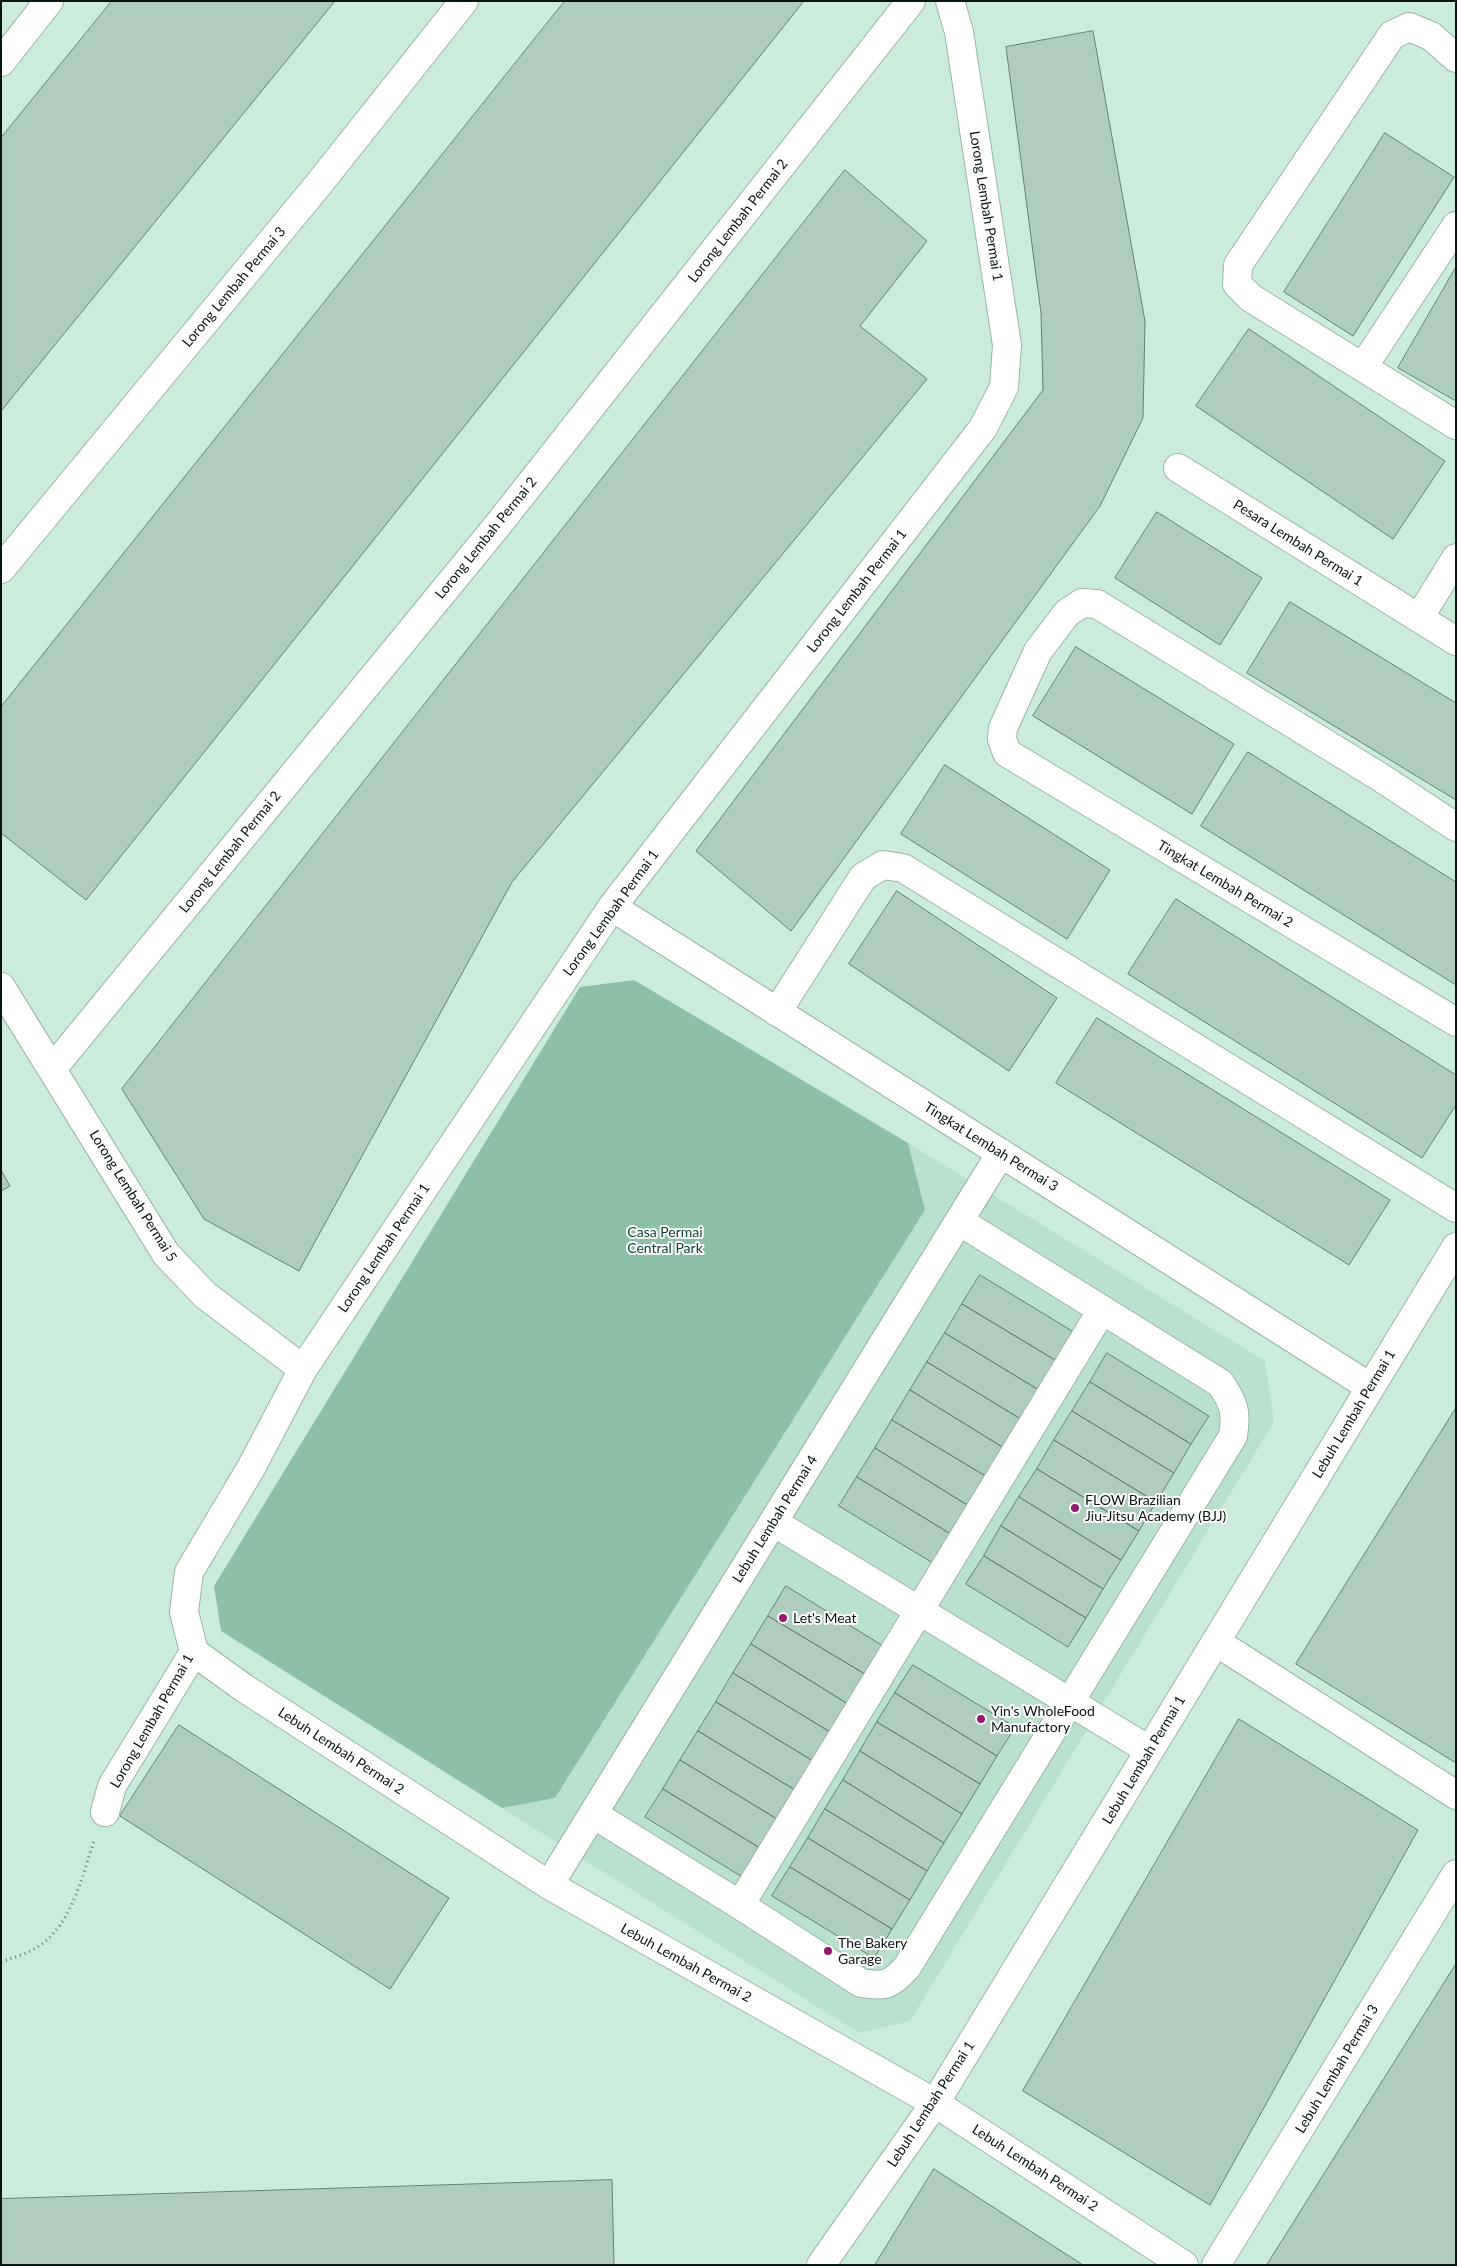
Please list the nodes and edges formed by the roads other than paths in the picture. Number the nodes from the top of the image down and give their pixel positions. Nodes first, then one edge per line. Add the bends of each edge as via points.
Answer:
1 (49, 1) edge
2 (464, 1) edge
3 (911, 1) edge
4 (950, 1) edge
5 (1456, 58) edge
6 (1, 62) edge
7 (1456, 226) edge
8 (1363, 367) junction
9 (1456, 426) edge
10 (1178, 468) dead end
11 (1456, 558) edge
12 (1, 569) edge
13 (1419, 618) junction
14 (1456, 641) edge
15 (1456, 827) edge
16 (612, 907) junction
17 (1, 987) edge
18 (777, 1012) junction
19 (1456, 1022) edge
20 (53, 1068) junction
21 (1001, 1153) junction
22 (1456, 1208) edge
23 (959, 1221) junction
24 (1456, 1248) edge
25 (1102, 1310) junction
26 (303, 1369) junction
27 (1370, 1388) junction
28 (773, 1522) junction
29 (918, 1611) junction
30 (1216, 1642) junction
31 (194, 1652) junction
32 (1069, 1703) junction
33 (1150, 1750) junction
34 (1456, 1795) edge
35 (105, 1812) road end
36 (593, 1814) junction
37 (1456, 1874) edge
38 (549, 1885) junction
39 (740, 1905) junction
40 (935, 2103) junction
41 (821, 2265) edge
42 (1184, 2265) edge
43 (1216, 2265) edge

1 - 6 street
2 - 12 street, Lorong Lembah Permai 3 via 318,185
3 - 20 street, Lorong Lembah Permai 2 via 496,526
4 - 16 street, Lorong Lembah Permai 1 via 959,32 1007,345 1004,387 984,428
5 - 8 street via 1431,36 1409,27 1392,35 1238,265 1237,284 1251,298
7 - 8 street
8 - 9 street
10 - 13 street, Pesara Lembah Permai 1
11 - 13 street
13 - 14 street, Pesara Lembah Permai 1
15 - 19 street, Tingkat Lembah Permai 2 via 1097,604 1082,603 1067,613 1038,651 1003,728 1002,739 1008,753
16 - 18 street, Tingkat Lembah Permai 3
16 - 26 street, Lorong Lembah Permai 1
17 - 20 street, Lorong Lembah Permai 5
18 - 21 street, Tingkat Lembah Permai 3
18 - 22 street via 862,877 883,865 903,868
20 - 26 street, Lorong Lembah Permai 5 via 166,1254 205,1294
21 - 23 street, Lebuh Lembah Permai 4
21 - 27 street, Tingkat Lembah Permai 3
23 - 25 street
23 - 28 street, Lebuh Lembah Permai 4
24 - 27 street, Lebuh Lembah Permai 1
25 - 29 street
25 - 32 street via 1220,1383 1232,1400 1236,1418 1233,1436
26 - 31 street, Lorong Lembah Permai 1 via 251,1468 189,1572 184,1612
27 - 30 street, Lebuh Lembah Permai 1
28 - 29 street
28 - 36 street, Lebuh Lembah Permai 4
29 - 32 street
29 - 39 street
30 - 33 street, Lebuh Lembah Permai 1
30 - 34 street
31 - 35 street, Lorong Lembah Permai 1 via 112,1786
31 - 38 street, Lebuh Lembah Permai 2 via 244,1688
32 - 33 street
32 - 39 street via 907,1967 894,1981 879,1986 861,1983
33 - 40 street, Lebuh Lembah Permai 1
36 - 38 street, Lebuh Lembah Permai 4
36 - 39 street
37 - 43 street, Lebuh Lembah Permai 3
38 - 40 street, Lebuh Lembah Permai 2
40 - 41 street, Lebuh Lembah Permai 1
40 - 42 street, Lebuh Lembah Permai 2

